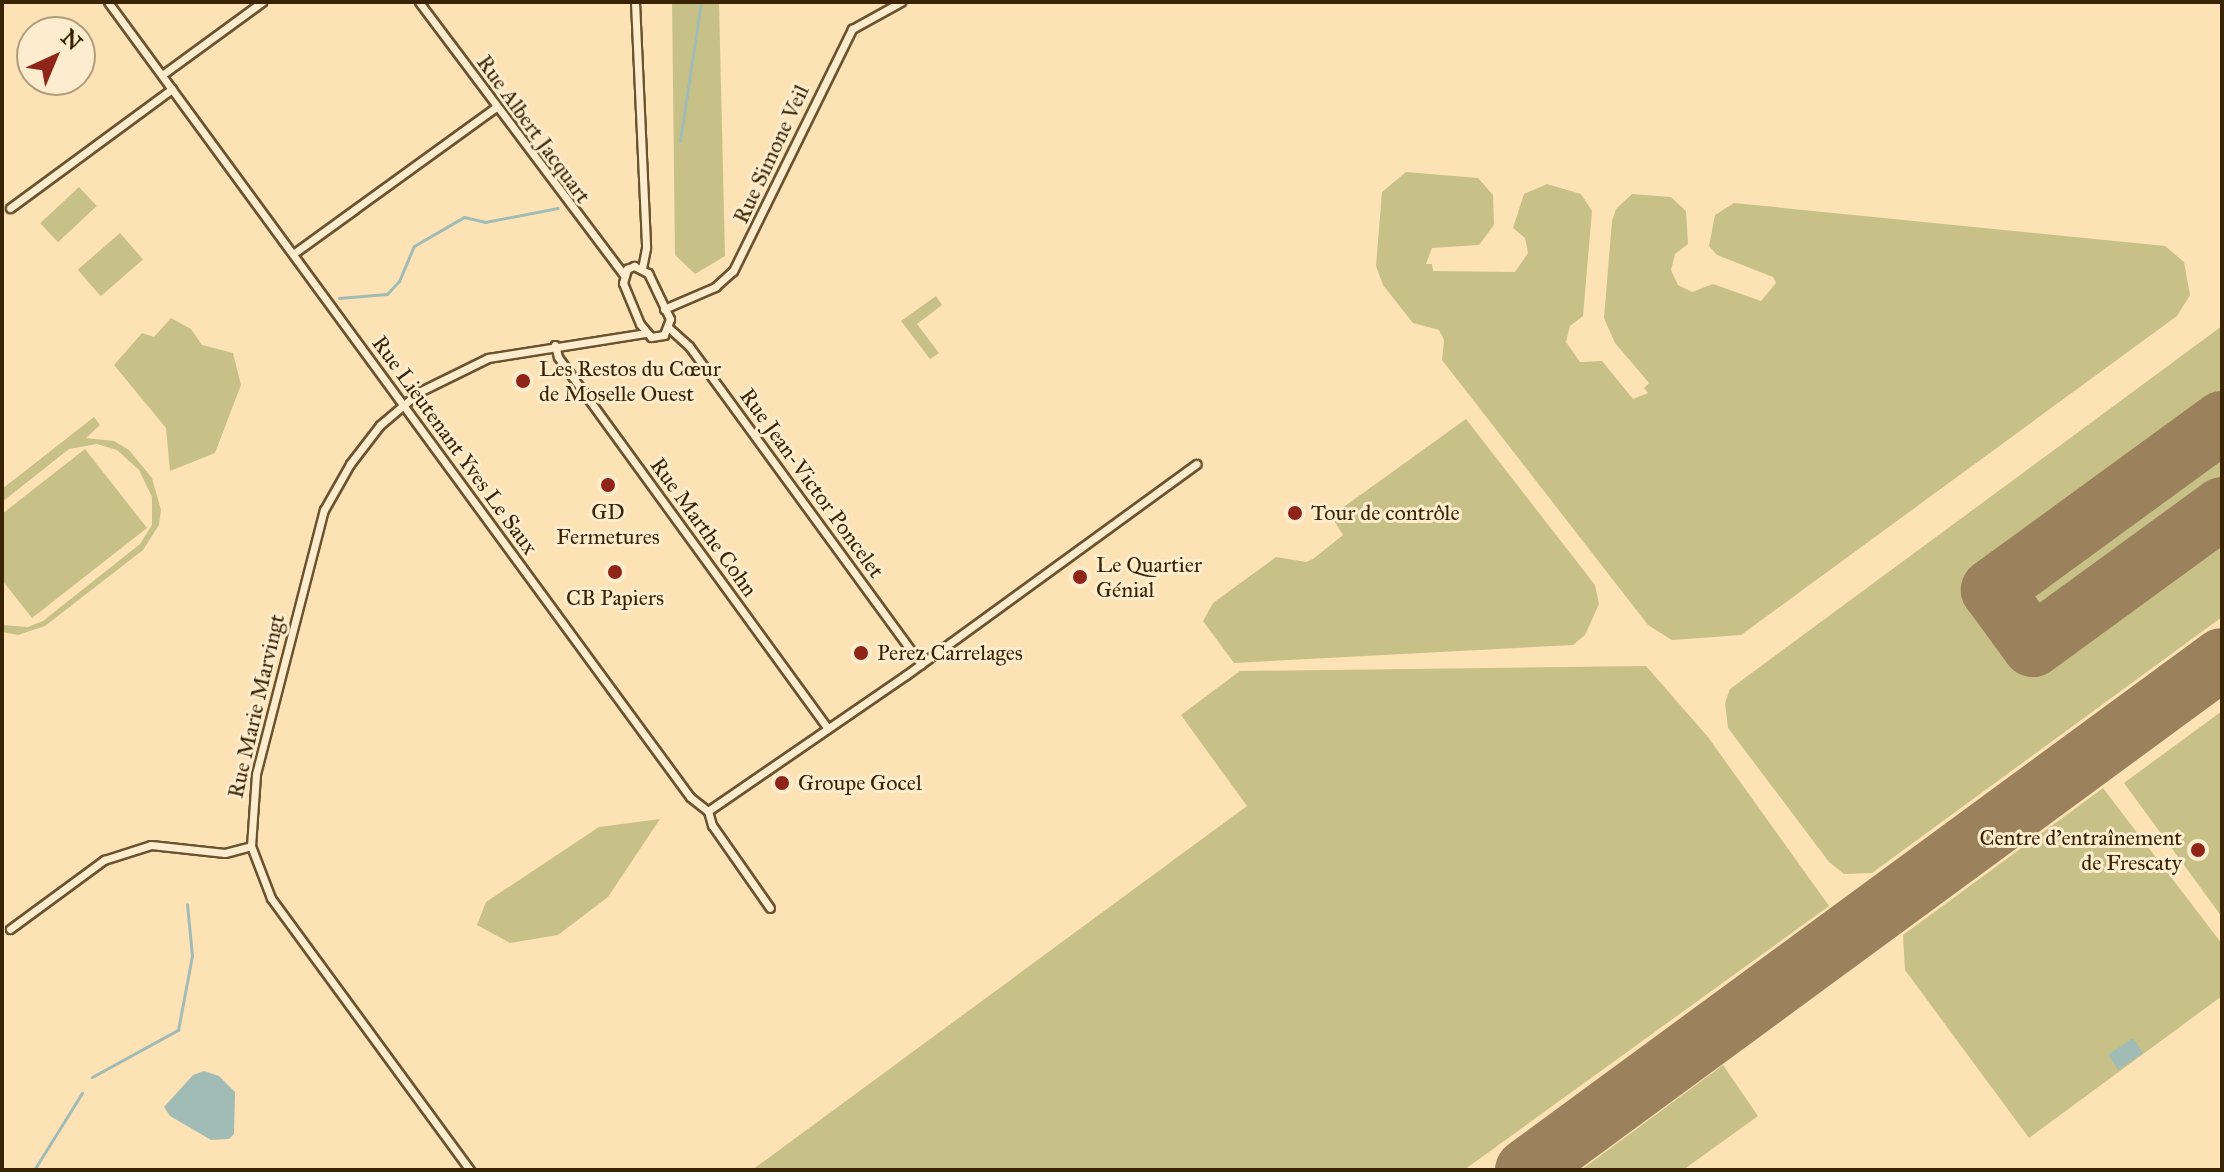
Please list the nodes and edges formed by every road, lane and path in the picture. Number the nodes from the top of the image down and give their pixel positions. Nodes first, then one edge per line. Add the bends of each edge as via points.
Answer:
1 (108, 2) edge
2 (262, 2) edge
3 (419, 2) edge
4 (635, 2) edge
5 (901, 2) edge
6 (162, 75) junction
7 (172, 89) junction
8 (496, 107) junction
9 (10, 208) dead end
10 (293, 254) junction
11 (642, 268) junction
12 (624, 275) junction
13 (664, 309) junction
14 (669, 328) junction
15 (645, 333) junction
16 (555, 345) junction
17 (402, 404) junction
18 (1196, 464) dead end
19 (921, 664) junction
20 (828, 728) junction
21 (708, 811) junction
22 (251, 846) junction
23 (770, 908) dead end
24 (10, 929) dead end
25 (470, 1170) edge

1 - 6 street, Rue Lieutenant Yves Le Saux
2 - 6 street
3 - 8 street, Rue Albert Jacquart
4 - 11 street via 646,248
5 - 13 street, Rue Simone Veil via 852,29 733,271 715,287
6 - 7 street, Rue Lieutenant Yves Le Saux
7 - 9 street
7 - 10 street, Rue Lieutenant Yves Le Saux
8 - 10 street
8 - 12 street, Rue Albert Jacquart
10 - 17 street, Rue Lieutenant Yves Le Saux
11 - 12 street via 634,266
11 - 13 street
12 - 15 street, Rue Albert Jacquart
13 - 14 street
14 - 15 street via 658,337
14 - 19 street, Rue Jean-Victor Poncelet via 689,346
15 - 16 street
16 - 17 street via 488,358
16 - 20 street, Rue Marthe Cohn via 558,357
17 - 21 street, Rue Lieutenant Yves Le Saux via 690,797
17 - 22 street, Rue Marie Marvingt via 350,464 315,535 256,774
18 - 19 street
19 - 20 street
20 - 21 street
21 - 23 street, Rue Lieutenant Yves Le Saux via 712,825
22 - 24 street via 225,853 151,845 104,860
22 - 25 street, Rue Marie Marvingt via 271,898

